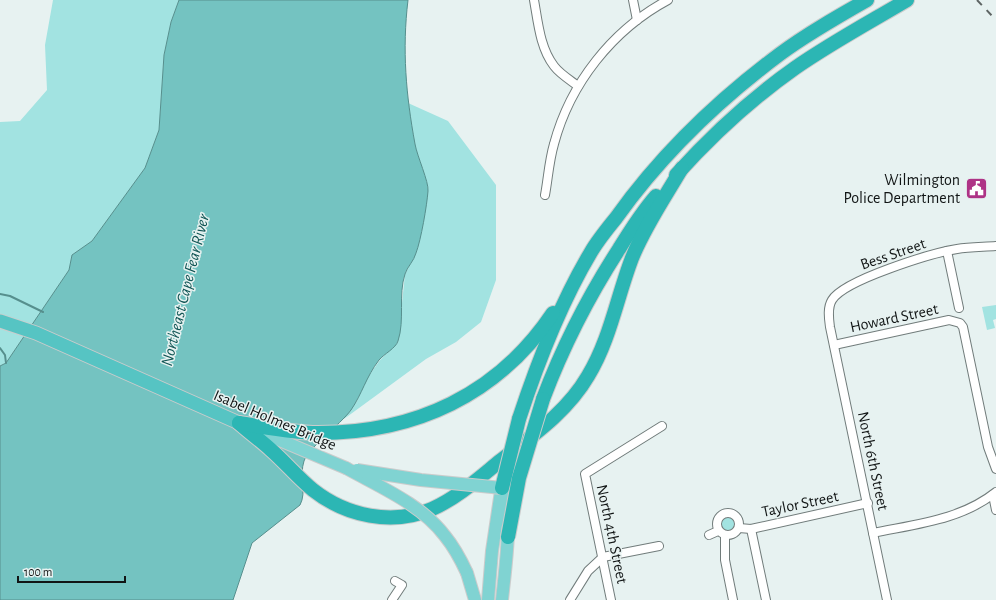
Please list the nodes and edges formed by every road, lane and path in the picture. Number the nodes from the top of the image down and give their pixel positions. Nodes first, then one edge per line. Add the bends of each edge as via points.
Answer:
1 (534, 0) edge
2 (633, 0) edge
3 (668, 0) edge
4 (867, 0) edge
5 (907, 0) edge
6 (637, 20) junction
7 (578, 86) junction
8 (682, 168) junction
9 (545, 195) dead end
10 (996, 246) edge
11 (947, 250) junction
12 (578, 276) junction
13 (958, 308) dead end
14 (0, 321) edge
15 (830, 327) joint
16 (834, 345) junction
17 (239, 423) junction
18 (662, 426) dead end
19 (346, 468) junction
20 (996, 469) edge
21 (502, 488) junction
22 (994, 493) edge
23 (868, 503) junction
24 (996, 510) edge
25 (739, 528) junction
26 (751, 529) junction
27 (722, 533) junction
28 (873, 533) junction
29 (708, 535) dead end
30 (508, 537) junction
31 (659, 546) dead end
32 (602, 556) junction
33 (398, 583) dead end
34 (392, 600) edge
35 (475, 600) edge
36 (488, 600) edge
37 (502, 600) edge
38 (570, 600) edge
39 (611, 600) edge
40 (733, 600) edge
41 (766, 600) edge
42 (887, 600) edge

1 - 7 street via 543,44 549,59 560,72
2 - 6 street
3 - 6 street
4 - 12 highway via 781,54 744,81 706,115 628,200 592,251
5 - 8 highway via 802,63 763,92 711,137
6 - 7 street via 616,38
7 - 9 street via 557,135
8 - 17 highway via 642,236 602,350 589,376 568,404 543,427 476,480 433,508 403,517 381,518 360,515 342,508 312,490
8 - 30 highway, bridge via 653,200 592,289 564,346 543,399 519,478
10 - 11 street, Bess Street
11 - 13 street
11 - 15 street, Bess Street via 884,270 849,285 837,294 830,304
12 - 17 highway via 536,337 515,360 502,372 442,408 411,421 349,432 313,432
12 - 21 highway, bridge via 534,374 519,419
14 - 17 highway, Isabel Holmes Bridge via 36,333
15 - 16 street, North 6th Street
16 - 20 street, Howard Street via 949,320 960,323 988,447
16 - 23 street, North 6th Street
17 - 19 main road, Isabel Holmes Bridge
18 - 32 street, North 4th Street via 585,474
19 - 21 main road, Isabel Holmes Bridge, bridge via 421,480
19 - 35 main road, bridge via 430,518 446,536 467,573
21 - 30 main road, bridge via 506,496
21 - 36 main road via 492,551
22 - 24 street
22 - 28 street via 970,508 948,517
23 - 26 street, Taylor Street
23 - 28 street, North 6th Street
25 - 26 street, Taylor Street
25 - 27 street via 734,534
25 - 27 street via 736,517 726,513 717,520 716,526
26 - 41 street
27 - 29 street
27 - 40 street
28 - 42 street, North 6th Street
30 - 37 main road
31 - 32 street
32 - 38 street via 588,571
32 - 39 street, North 4th Street
33 - 34 street

